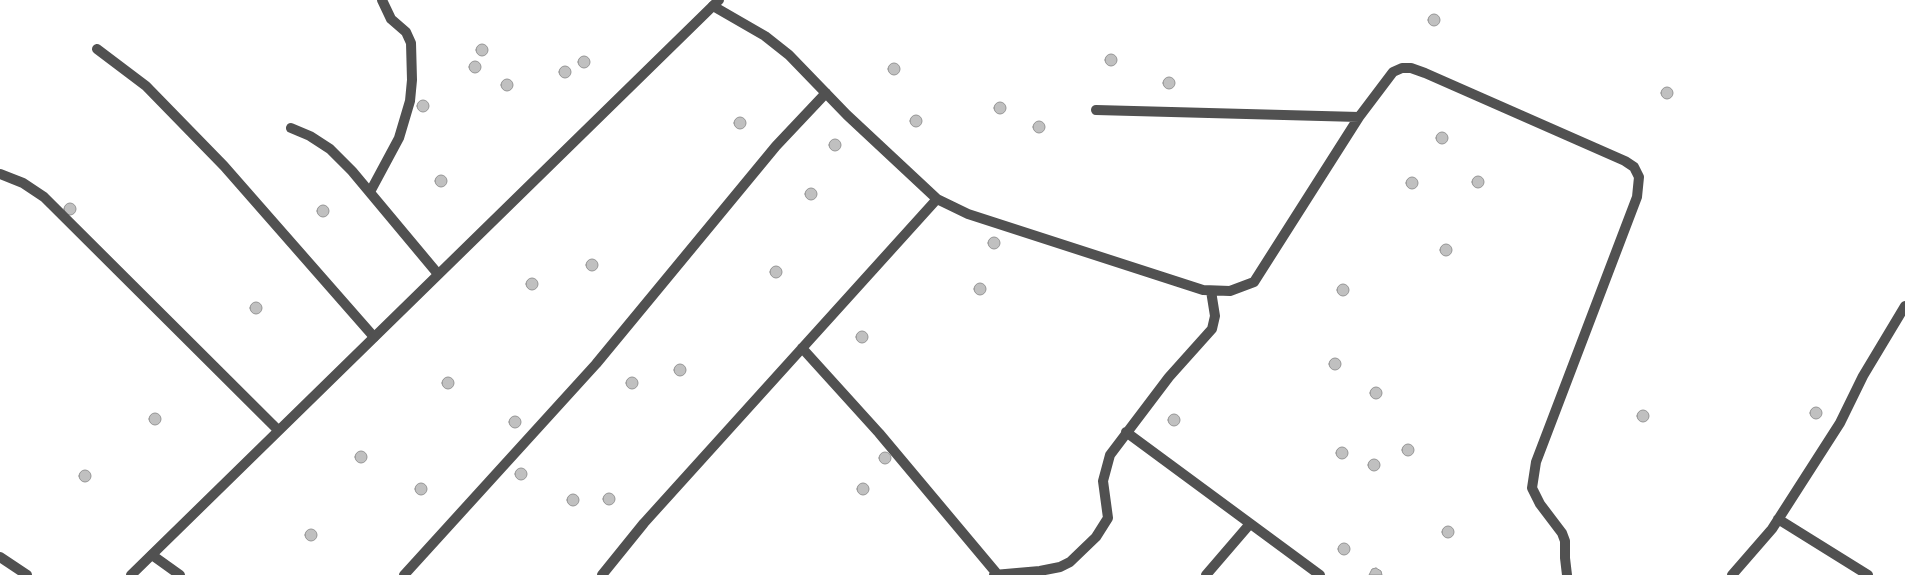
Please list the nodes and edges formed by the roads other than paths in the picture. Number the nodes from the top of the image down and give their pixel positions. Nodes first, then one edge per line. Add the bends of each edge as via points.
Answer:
1 (382, 0) edge
2 (716, 3) edge
3 (97, 49) dead end
4 (826, 93) junction
5 (1096, 110) dead end
6 (1359, 117) junction
7 (291, 128) dead end
8 (0, 174) edge
9 (370, 192) junction
10 (938, 199) junction
11 (438, 274) junction
12 (1211, 291) junction
13 (1905, 306) edge
14 (374, 337) junction
15 (802, 348) junction
16 (278, 430) junction
17 (1126, 432) junction
18 (1778, 519) junction
19 (1249, 525) junction
20 (152, 555) junction
21 (0, 557) edge
22 (998, 574) edge
23 (27, 575) edge
24 (131, 575) edge
25 (180, 575) edge
26 (404, 575) edge
27 (602, 575) edge
28 (994, 575) edge
29 (1206, 575) edge
30 (1320, 575) edge
31 (1567, 575) edge
32 (1732, 575) edge
33 (1868, 575) edge

1 - 9 street via 391,19 406,32 411,43 412,80 410,101 398,138
2 - 4 street via 777,46
2 - 11 street
3 - 14 street via 146,86 218,159
4 - 10 street
4 - 26 street via 776,146 596,364
5 - 6 street
6 - 12 street via 1254,282 1230,292
6 - 31 street via 1393,72 1411,68 1614,154 1634,167 1639,177 1636,197 1536,462 1532,488 1566,541
7 - 9 street via 330,149
8 - 16 street via 23,183 44,198
9 - 11 street
10 - 12 street via 968,214
10 - 15 street
11 - 14 street
12 - 17 street via 1212,329
13 - 18 street via 1863,376 1840,423
14 - 16 street
15 - 22 street
15 - 27 street via 644,523
16 - 20 street
17 - 19 street
17 - 22 street via 1110,455 1104,477 1109,510 1107,522 1091,543 1060,567
18 - 32 street
18 - 33 street
19 - 29 street
19 - 30 street
20 - 24 street
20 - 25 street
21 - 23 street
22 - 28 street

